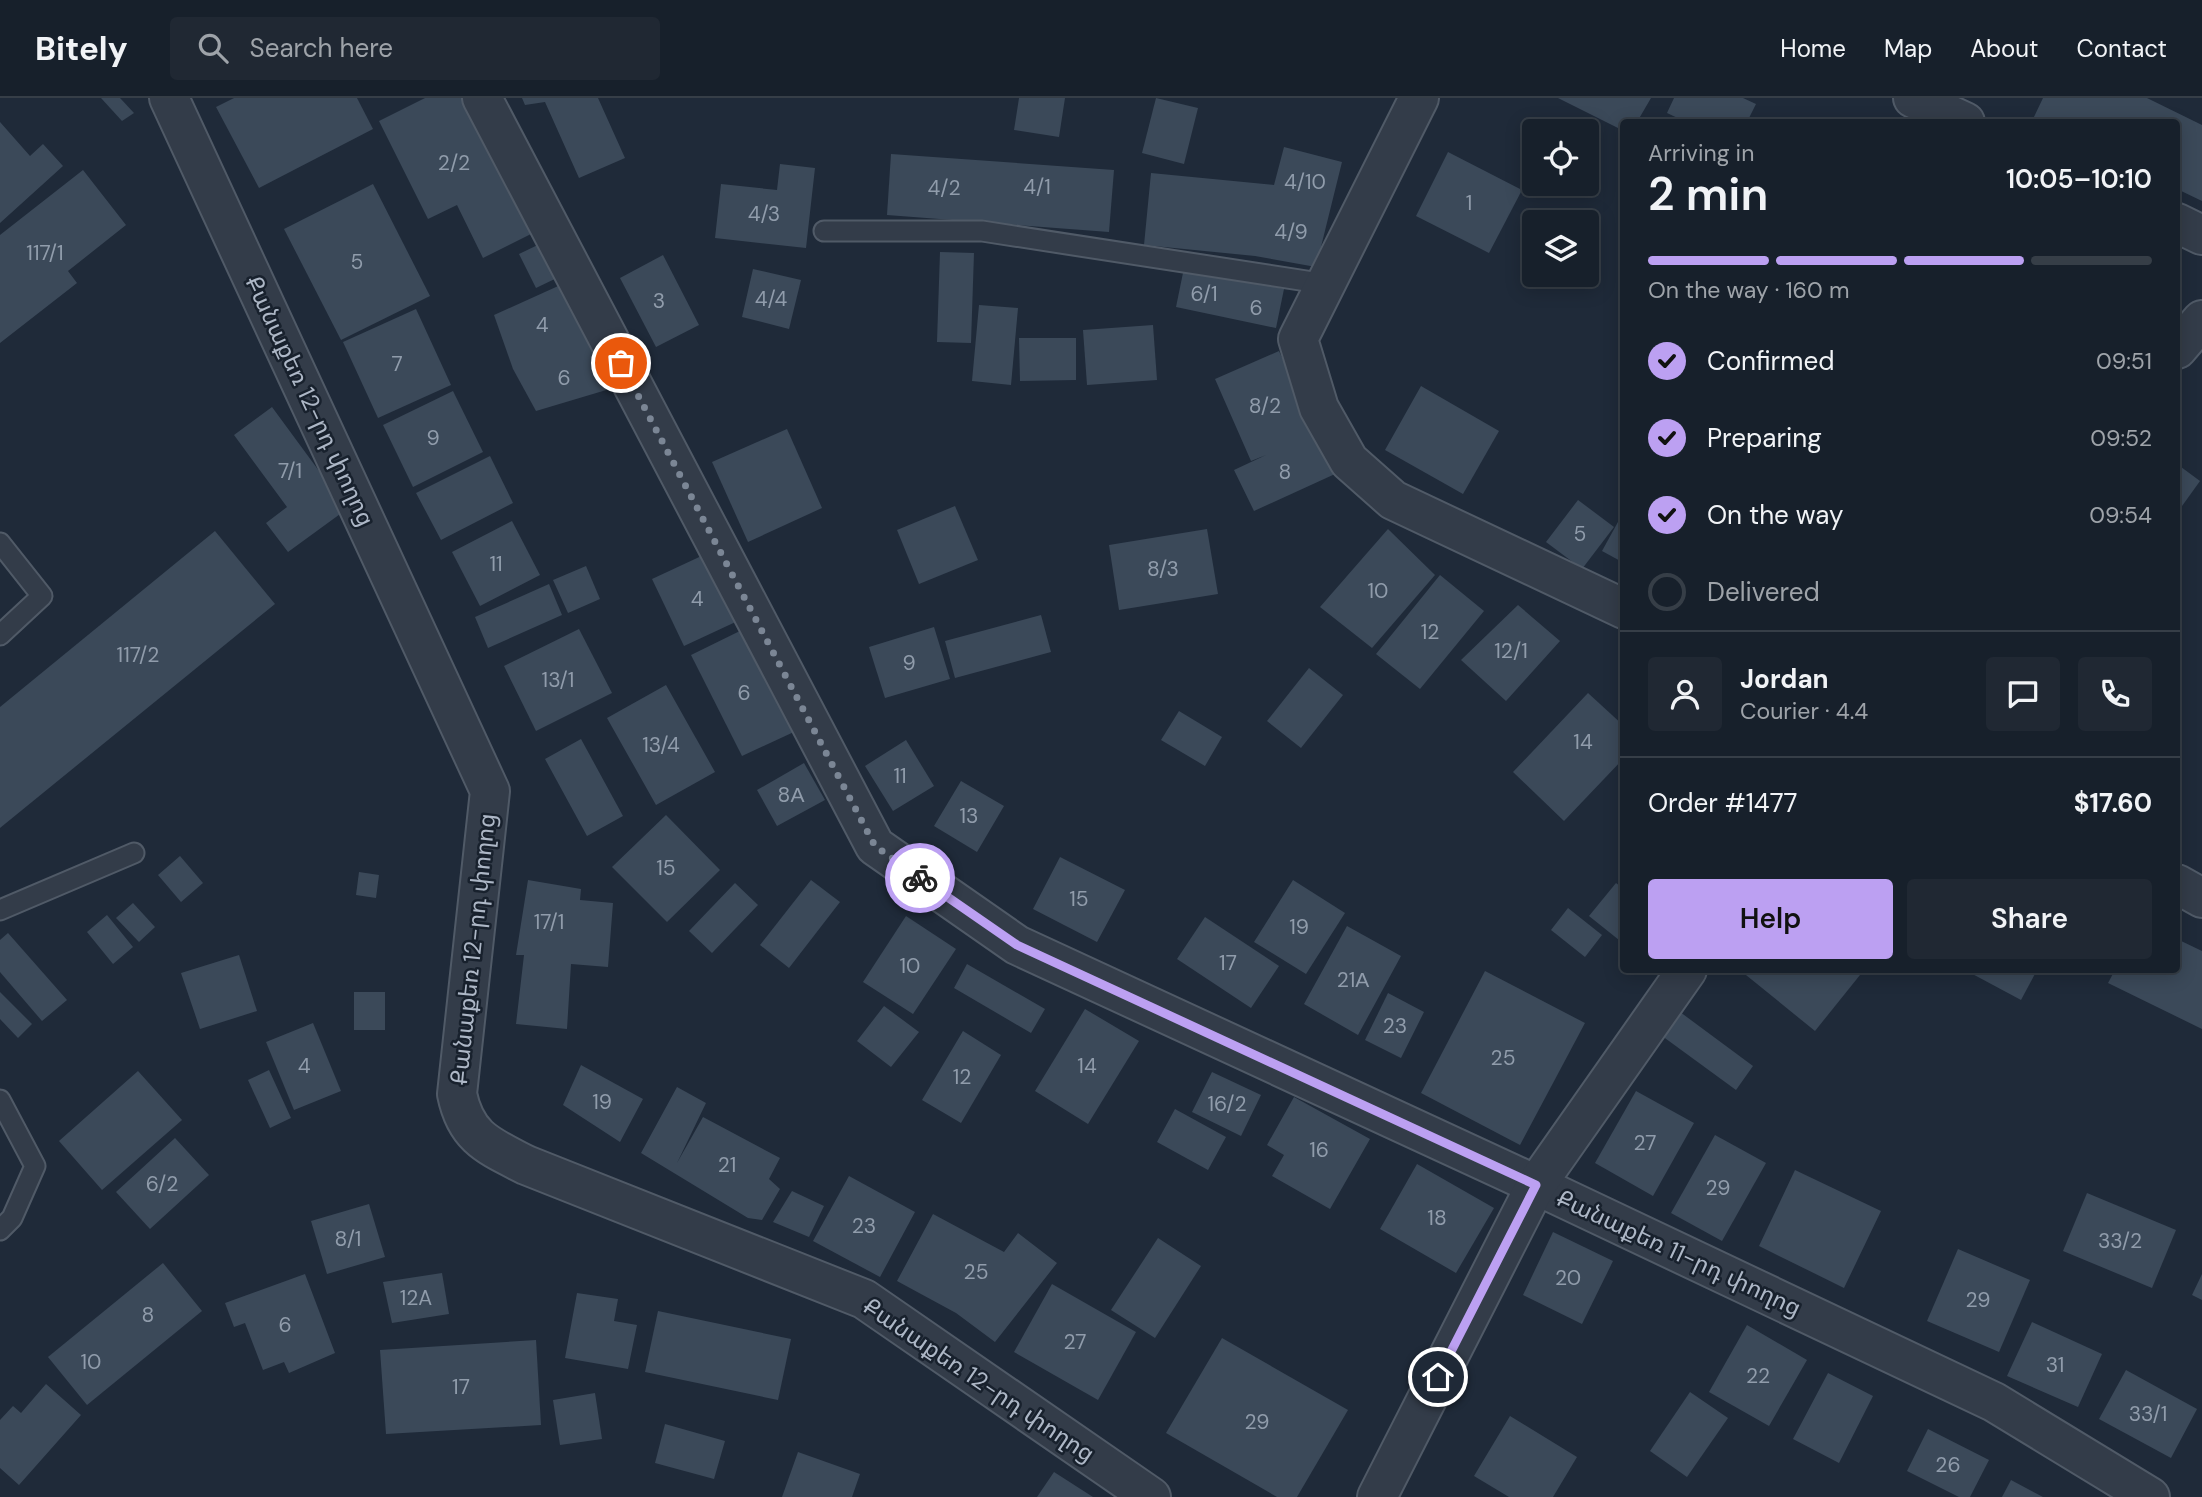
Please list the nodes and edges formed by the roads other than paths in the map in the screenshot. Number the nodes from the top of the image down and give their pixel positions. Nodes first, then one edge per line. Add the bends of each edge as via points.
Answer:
1 (169, 98) edge
2 (482, 98) edge
3 (1419, 98) edge
4 (1913, 98) edge
5 (1958, 119) edge
6 (2180, 224) edge
7 (824, 231) dead end
8 (2202, 235) edge
9 (1326, 284) junction
10 (2202, 320) edge
11 (2180, 346) edge
12 (0, 543) edge
13 (1620, 607) edge
14 (0, 635) edge
15 (134, 853) dead end
16 (2180, 886) edge
17 (2202, 898) edge
18 (0, 910) edge
19 (1684, 973) edge
20 (0, 1100) edge
21 (1536, 1185) junction
22 (0, 1230) edge
23 (1151, 1497) edge
24 (1377, 1497) edge
25 (2150, 1497) edge

1 - 23 street, Քանաքեռ 12-րդ փողոց via 490,791 457,1094 462,1119 483,1142 526,1165 864,1299
2 - 21 street, Քանաքեռ 11-րդ փողոց via 875,846 1017,945
3 - 9 street
4 - 5 street
6 - 8 street
7 - 9 lane via 982,231
9 - 13 street via 1298,339 1319,408 1349,461 1393,500
10 - 11 street
12 - 14 lane via 42,596
15 - 18 lane
16 - 17 street
19 - 21 street
20 - 22 lane via 35,1167 12,1218
21 - 24 street
21 - 25 street, Քանաքեռ 11-րդ փողոց via 1994,1402

